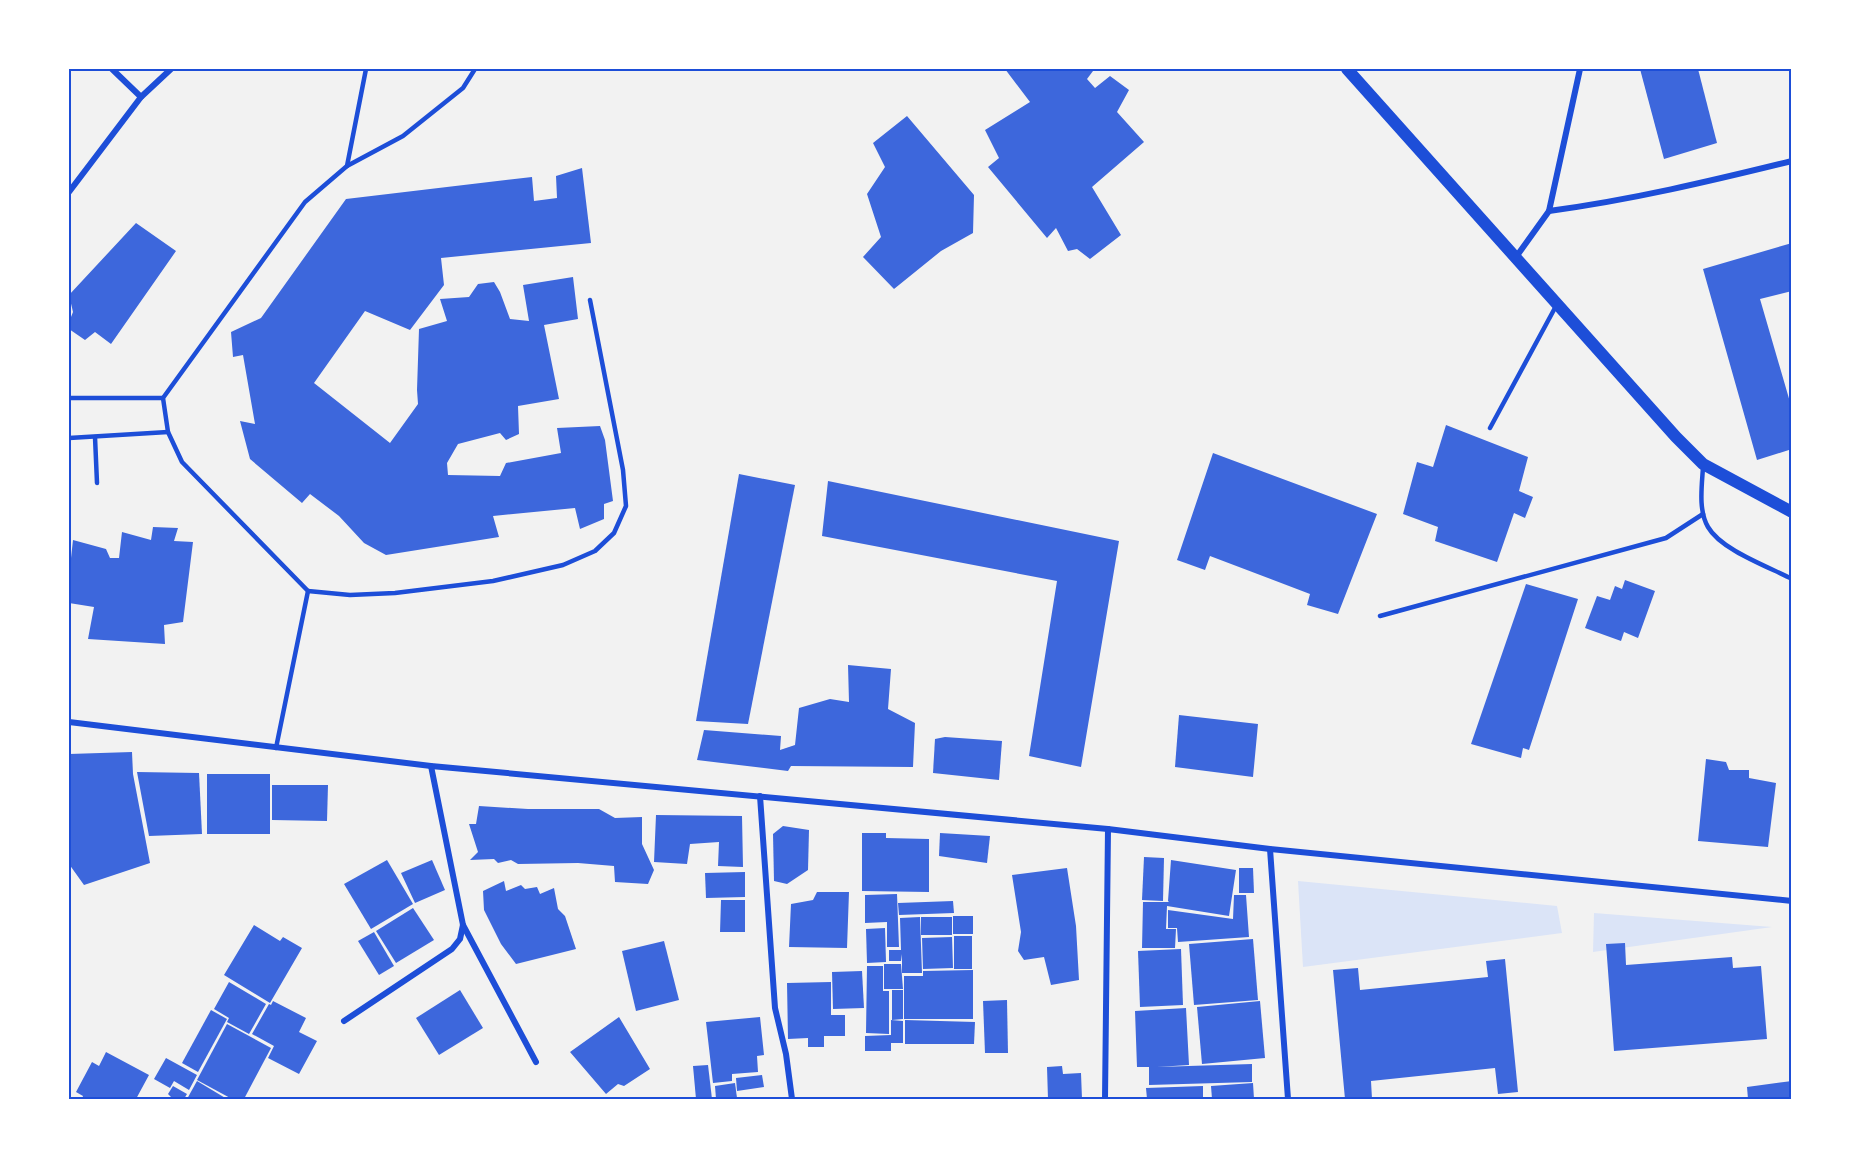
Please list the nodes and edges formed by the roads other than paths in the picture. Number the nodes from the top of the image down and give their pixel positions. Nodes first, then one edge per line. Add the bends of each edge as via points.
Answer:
1 (112, 69) edge
2 (171, 69) edge
3 (366, 69) edge
4 (475, 69) edge
5 (1347, 69) edge
6 (1580, 69) edge
7 (141, 97) junction
8 (1792, 161) edge
9 (347, 166) junction
10 (69, 192) edge
11 (1549, 211) junction
12 (1516, 257) junction
13 (590, 300) dead end
14 (1557, 304) junction
15 (69, 398) edge
16 (163, 398) junction
17 (1490, 428) dead end
18 (168, 432) junction
19 (95, 437) junction
20 (69, 438) edge
21 (1703, 464) junction
22 (97, 483) dead end
23 (1792, 512) edge
24 (1704, 514) junction
25 (1792, 579) edge
26 (308, 591) junction
27 (1380, 615) dead end
28 (69, 722) edge
29 (276, 748) junction
30 (431, 765) junction
31 (760, 796) junction
32 (1108, 829) junction
33 (1270, 849) junction
34 (1792, 901) edge
35 (463, 925) junction
36 (344, 1021) dead end
37 (536, 1062) dead end
38 (792, 1099) edge
39 (1105, 1099) edge
40 (1288, 1099) edge

1 - 7 street
2 - 7 street
3 - 9 lane
4 - 9 lane via 463,88 403,136
5 - 12 main road
6 - 11 street
7 - 10 street
8 - 11 street via 1612,202
9 - 16 lane via 305,202
11 - 12 street
12 - 14 main road
13 - 26 lane via 623,470 626,506 614,533 595,551 563,564 493,581 395,593 350,595
14 - 17 lane
14 - 21 main road
15 - 16 lane
16 - 18 lane
18 - 19 lane
18 - 26 lane via 182,462
19 - 20 lane
19 - 22 lane
21 - 23 main road
21 - 24 lane
24 - 25 lane via 1708,528 1719,540
24 - 27 lane via 1666,538
26 - 29 lane
28 - 29 street
29 - 30 street
30 - 31 street
30 - 35 street
31 - 32 street
31 - 38 street via 775,1008
32 - 33 street
32 - 39 street
33 - 34 street
33 - 40 street
35 - 36 street via 460,939 452,948
35 - 37 street

